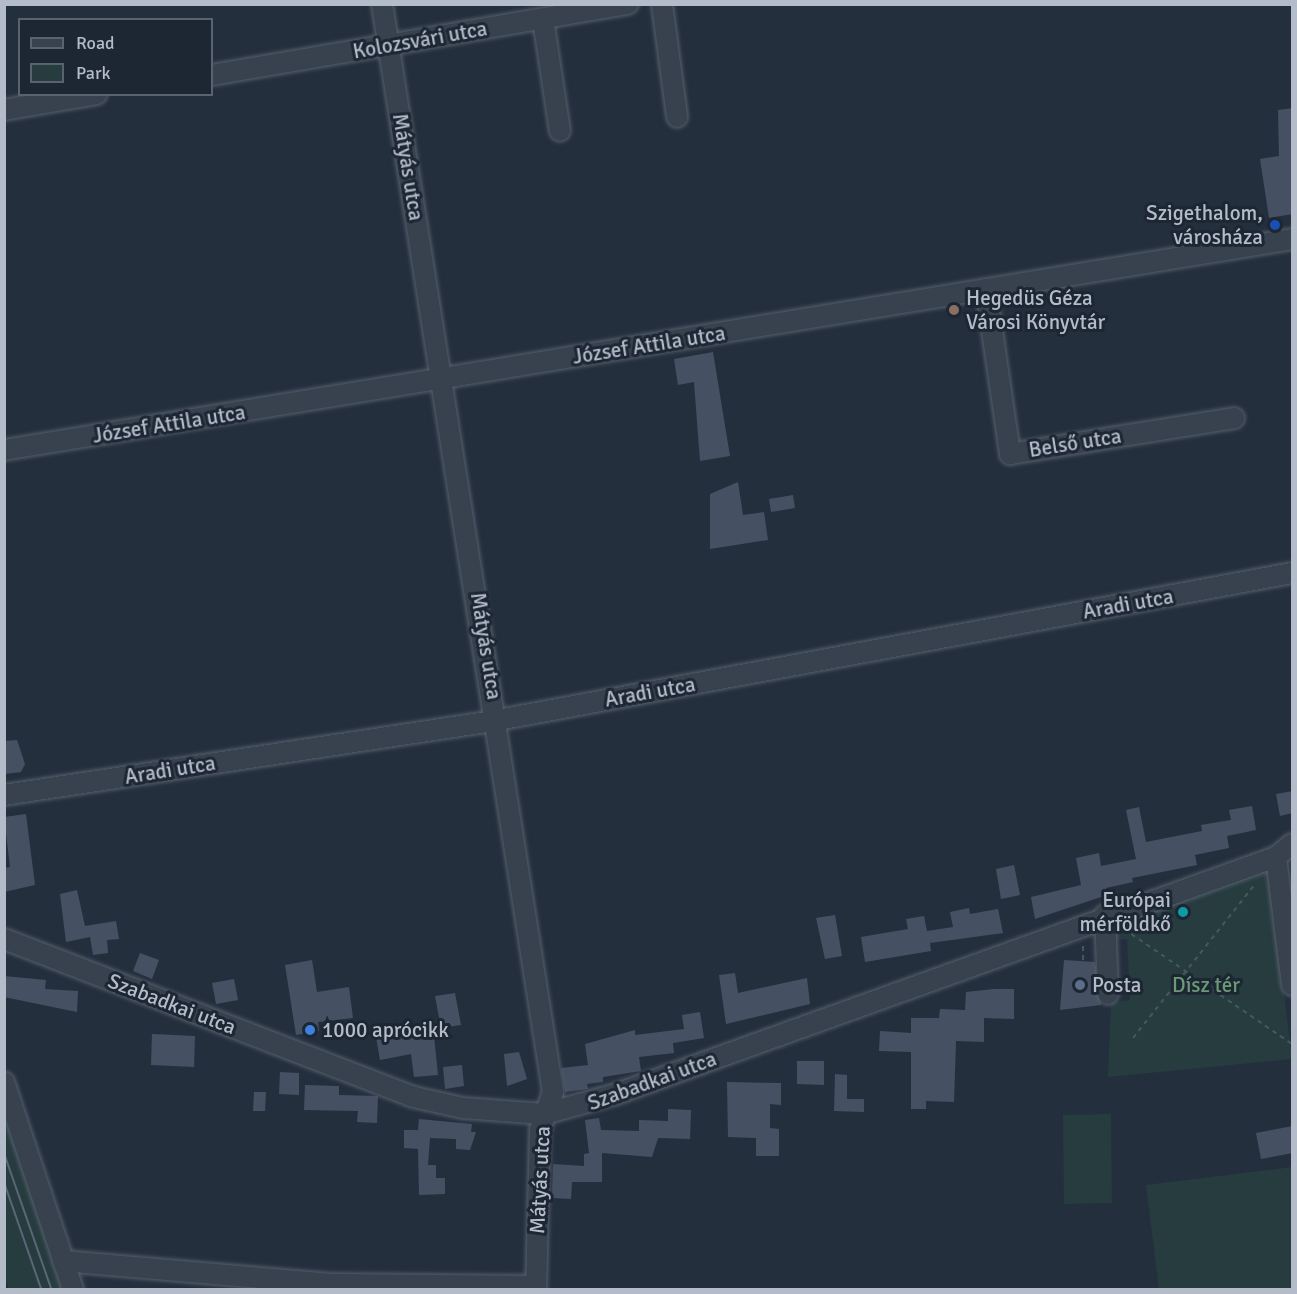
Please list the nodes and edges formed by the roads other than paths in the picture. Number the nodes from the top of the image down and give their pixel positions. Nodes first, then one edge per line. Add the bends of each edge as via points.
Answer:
1 (382, 4) edge
2 (628, 4) edge
3 (662, 4) edge
4 (543, 19) junction
5 (388, 46) junction
6 (213, 75) edge
7 (85, 96) edge
8 (4, 110) edge
9 (677, 117) dead end
10 (560, 131) dead end
11 (1293, 239) edge
12 (986, 289) junction
13 (443, 380) junction
14 (1233, 418) dead end
15 (4, 450) edge
16 (1293, 573) edge
17 (498, 720) junction
18 (4, 795) edge
19 (1293, 844) edge
20 (1276, 857) junction
21 (1105, 915) junction
22 (4, 939) edge
23 (1293, 985) edge
24 (1108, 994) dead end
25 (4, 1082) edge
26 (544, 1114) junction
27 (63, 1261) junction
28 (334, 1287) edge
29 (536, 1288) edge
30 (73, 1290) edge

1 - 5 street, Mátyás utca
2 - 4 street, Kolozsvári utca
3 - 9 street
4 - 5 street, Kolozsvári utca
4 - 10 street
5 - 6 street, Kolozsvári utca
5 - 13 street, Mátyás utca
7 - 8 street
11 - 12 street, József Attila utca
12 - 13 street, József Attila utca
12 - 14 street, Belső utca via 1010,454
13 - 15 street, József Attila utca
13 - 17 street, Mátyás utca
16 - 17 street, Aradi utca
17 - 18 street, Aradi utca
17 - 26 street, Mátyás utca via 553,1092
19 - 20 street, Szabadkai utca
20 - 21 street, Szabadkai utca
20 - 23 street
21 - 24 street
21 - 26 street, Szabadkai utca via 619,1094
22 - 26 street, Szabadkai utca via 414,1097 463,1108
25 - 27 street
26 - 29 street, Mátyás utca
27 - 28 street
27 - 30 street
28 - 29 street

